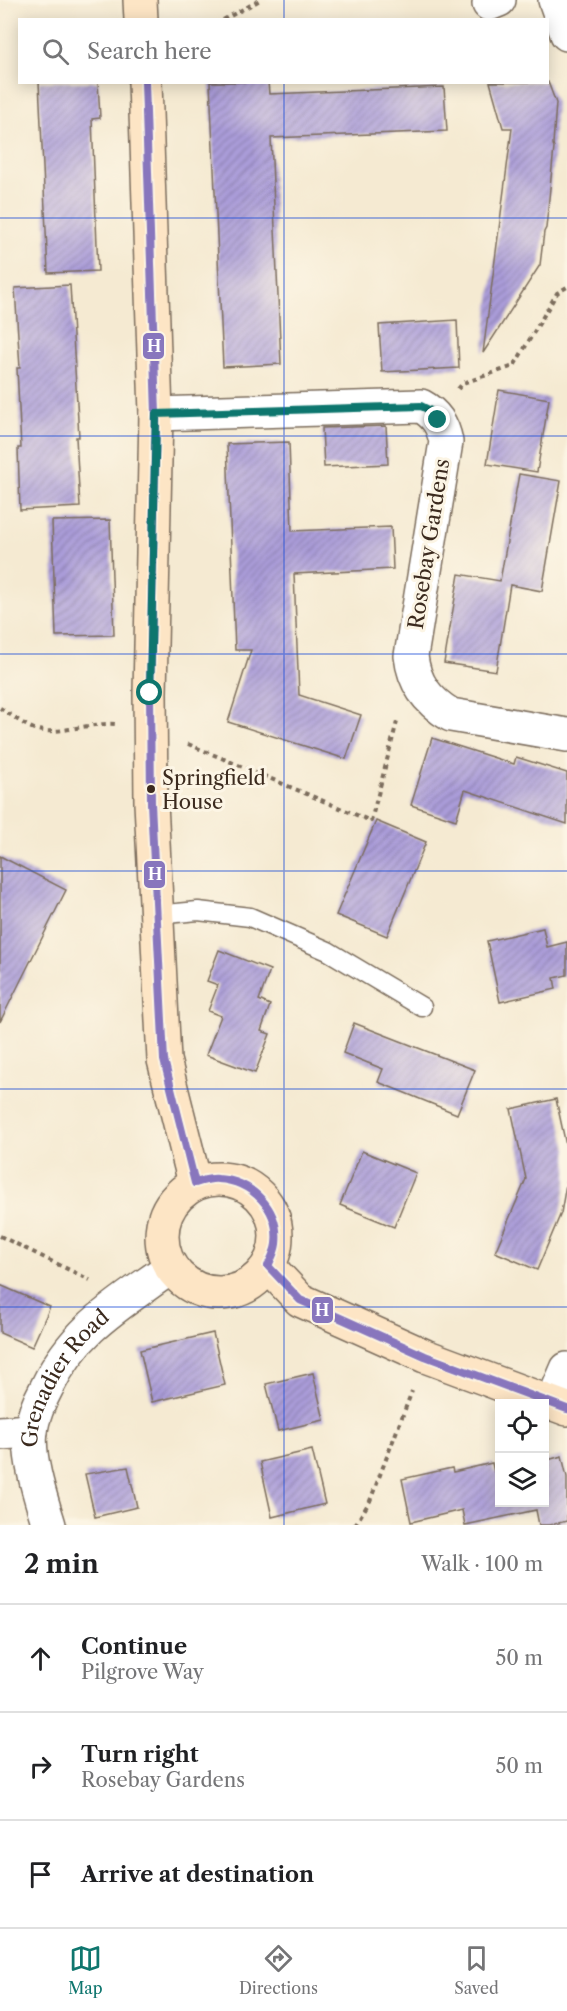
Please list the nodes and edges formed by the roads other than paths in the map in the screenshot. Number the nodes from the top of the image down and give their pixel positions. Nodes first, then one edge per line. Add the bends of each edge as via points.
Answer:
1 (140, 0) edge
2 (555, 0) edge
3 (141, 18) edge
4 (567, 34) edge
5 (145, 84) edge
6 (156, 414) junction
7 (567, 735) edge
8 (156, 915) junction
9 (422, 1007) dead end
10 (195, 1183) junction
11 (268, 1266) junction
12 (171, 1268) junction
13 (567, 1369) edge
14 (559, 1406) edge
15 (15, 1432) edge
16 (49, 1525) edge

1 - 3 street
2 - 4 street
5 - 6 street
6 - 7 street, Rosebay Gardens via 421,406 431,411 444,430 445,453 411,656 412,670 426,696 451,715
6 - 8 street via 151,728
8 - 9 lane via 198,911 250,917 328,951
8 - 10 street via 164,1060
10 - 11 street via 215,1178 236,1181 254,1190 268,1206 276,1226 276,1247
10 - 12 street via 175,1198 163,1220 162,1245
11 - 12 street via 247,1286 220,1293 192,1287
11 - 14 street via 300,1300 425,1356
12 - 15 street, Grenadier Road via 98,1319 75,1342 55,1369 41,1399
13 - 14 street
15 - 16 street, Grenadier Road via 33,1465

